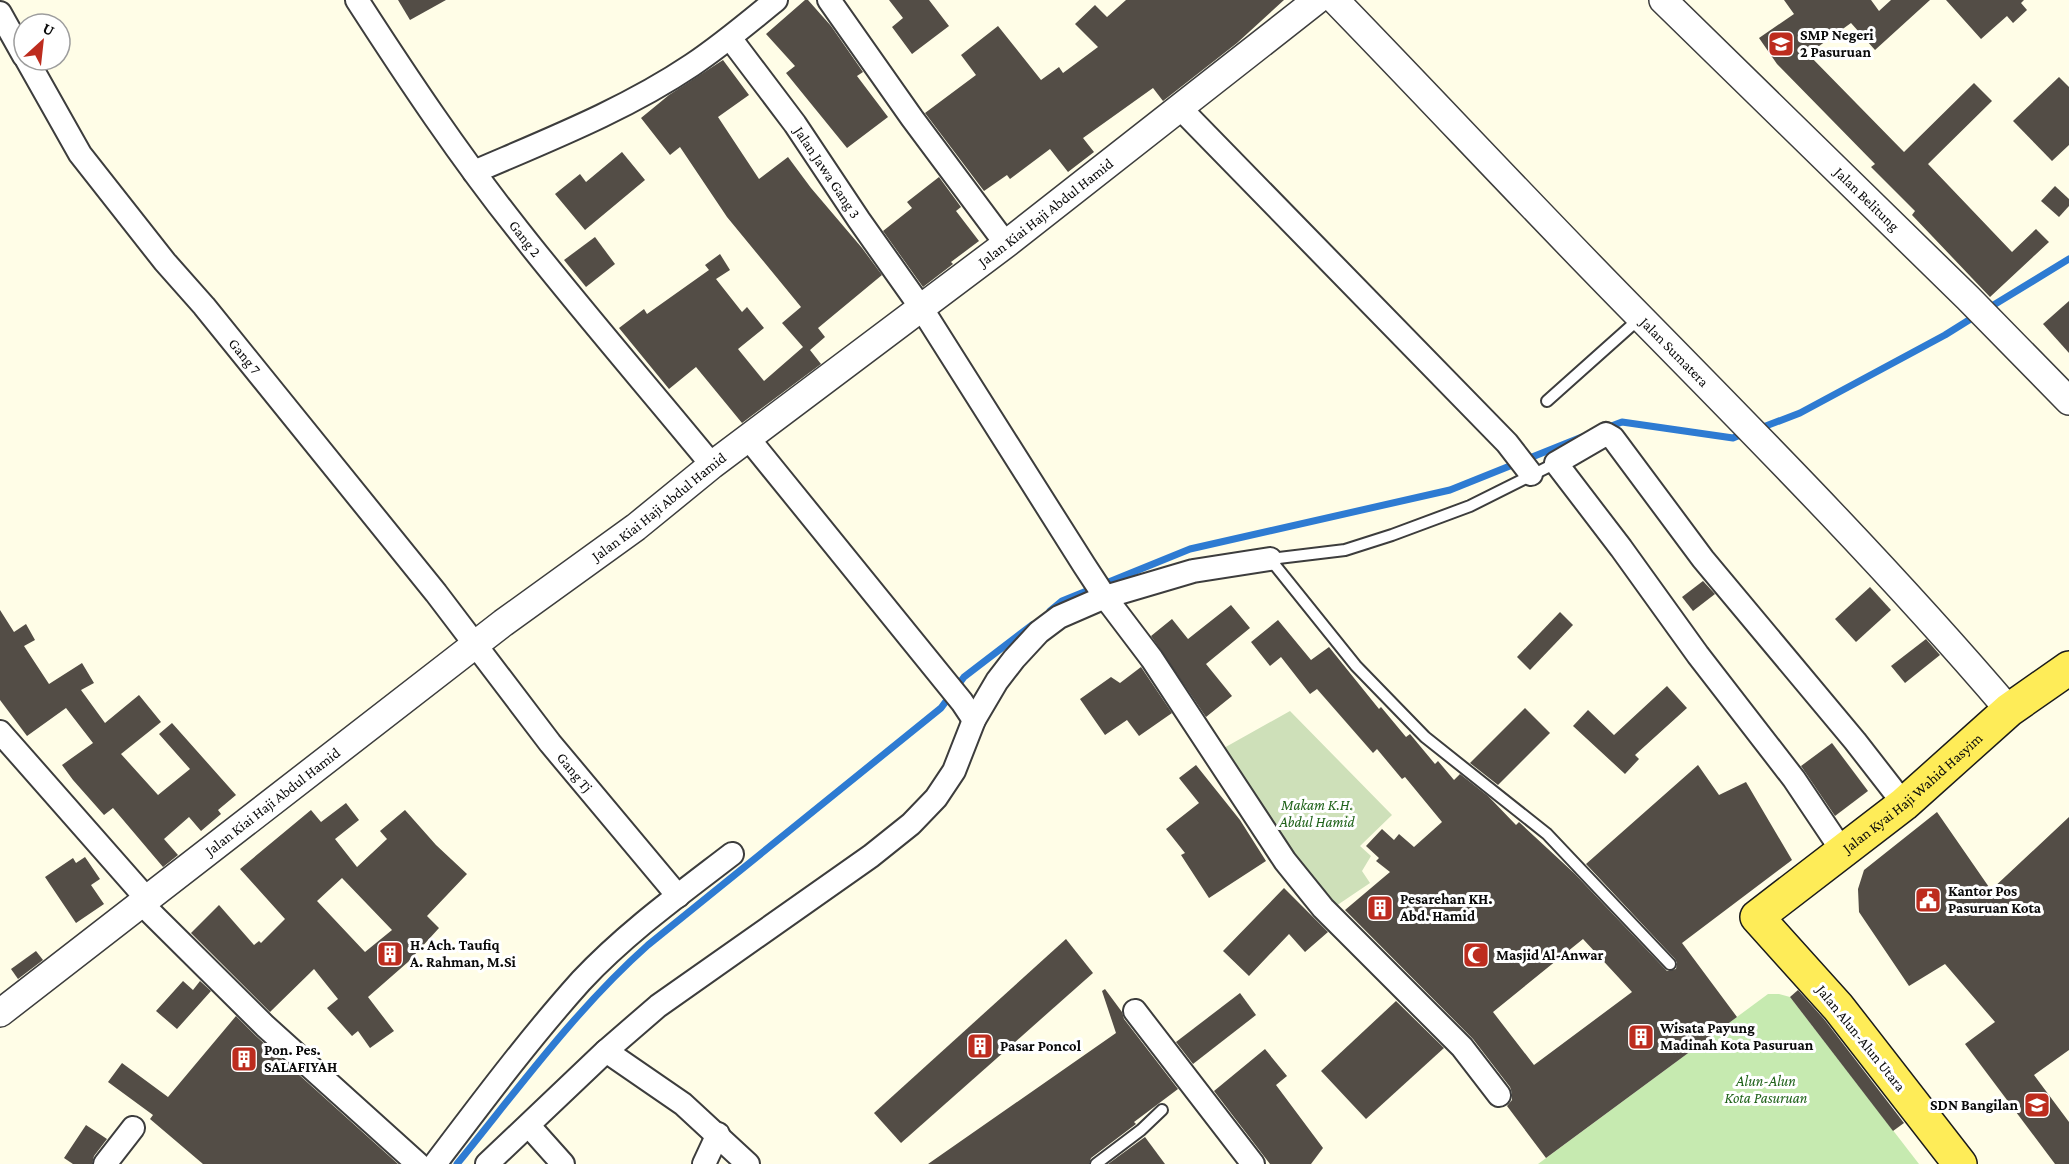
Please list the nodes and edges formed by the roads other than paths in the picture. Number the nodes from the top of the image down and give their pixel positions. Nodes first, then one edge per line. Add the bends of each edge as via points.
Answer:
1 (357, 0) edge
2 (776, 0) edge
3 (829, 0) edge
4 (1317, 0) edge
5 (1335, 0) edge
6 (1664, 0) edge
7 (0, 13) edge
8 (12, 34) edge
9 (730, 38) junction
10 (34, 72) edge
11 (1180, 108) junction
12 (474, 172) junction
13 (1006, 244) junction
14 (922, 309) junction
15 (1641, 318) junction
16 (1547, 401) dead end
17 (2069, 401) edge
18 (748, 438) junction
19 (1556, 463) junction
20 (712, 465) junction
21 (1529, 471) junction
22 (1269, 559) junction
23 (1103, 594) junction
24 (476, 645) junction
25 (2069, 668) edge
26 (2009, 710) junction
27 (968, 711) junction
28 (0, 732) edge
29 (1904, 804) junction
30 (1843, 852) junction
31 (732, 854) dead end
32 (678, 896) junction
33 (145, 902) junction
34 (1757, 917) joint
35 (1670, 964) dead end
36 (1135, 1011) dead end
37 (0, 1013) edge
38 (606, 1051) junction
39 (1499, 1095) dead end
40 (1162, 1110) dead end
41 (529, 1126) junction
42 (133, 1128) dead end
43 (718, 1134) junction
44 (105, 1164) edge
45 (418, 1164) edge
46 (435, 1164) edge
47 (487, 1164) edge
48 (563, 1164) edge
49 (704, 1164) edge
50 (748, 1164) edge
51 (1096, 1164) edge
52 (1253, 1164) edge
53 (1960, 1164) edge

1 - 12 street, Gang 2
2 - 9 street
3 - 13 street
4 - 11 street, Jalan Kiai Haji Abdul Hamid
5 - 15 street, Jalan Sumatera
6 - 17 street, Jalan Belitung
7 - 8 street
9 - 12 street via 692,66 634,98
9 - 14 street, Jalan Jawa Gang 3 via 795,124
10 - 24 street, Gang 7 via 100,181
11 - 13 street, Jalan Kiai Haji Abdul Hamid
11 - 21 street via 1507,443
12 - 20 street, Gang 2
13 - 14 street, Jalan Kiai Haji Abdul Hamid
14 - 18 street, Jalan Kiai Haji Abdul Hamid
14 - 23 street, Jalan Jawa Gang 3
15 - 16 lane
15 - 26 street, Jalan Sumatera via 1941,630
18 - 20 street, Jalan Kiai Haji Abdul Hamid
18 - 27 street
19 - 21 lane
19 - 29 street via 1606,434 1613,438 1703,559
19 - 30 street via 1794,779
20 - 24 street, Jalan Kiai Haji Abdul Hamid via 636,527
21 - 22 lane via 1470,506 1392,535 1345,550
22 - 23 street via 1192,571
22 - 35 lane via 1356,666 1425,737 1547,834
23 - 27 street via 1039,632
23 - 39 street, Jalan Jawa Gang 3 via 1152,659 1285,861 1323,908 1462,1047
24 - 32 street, Gang Tj via 550,743
24 - 33 street, Jalan Kiai Haji Abdul Hamid
25 - 26 main road, Jalan Kyai Haji Wahid Hasyim
26 - 29 main road, Jalan Kyai Haji Wahid Hasyim
27 - 38 street via 954,771 936,798 911,824 658,1006
28 - 33 street
29 - 30 main road, Jalan Kyai Haji Wahid Hasyim
30 - 34 main road, Jalan Kyai Haji Wahid Hasyim
31 - 32 street
32 - 46 street via 581,981
33 - 37 street, Jalan Kiai Haji Abdul Hamid
33 - 45 street via 265,1026
34 - 53 main road, Jalan Alun-Alun Utara via 1838,1007
36 - 52 street
38 - 41 street
38 - 43 street via 683,1104
40 - 51 lane
41 - 47 street
41 - 48 street
42 - 44 street
43 - 49 street
43 - 50 street

